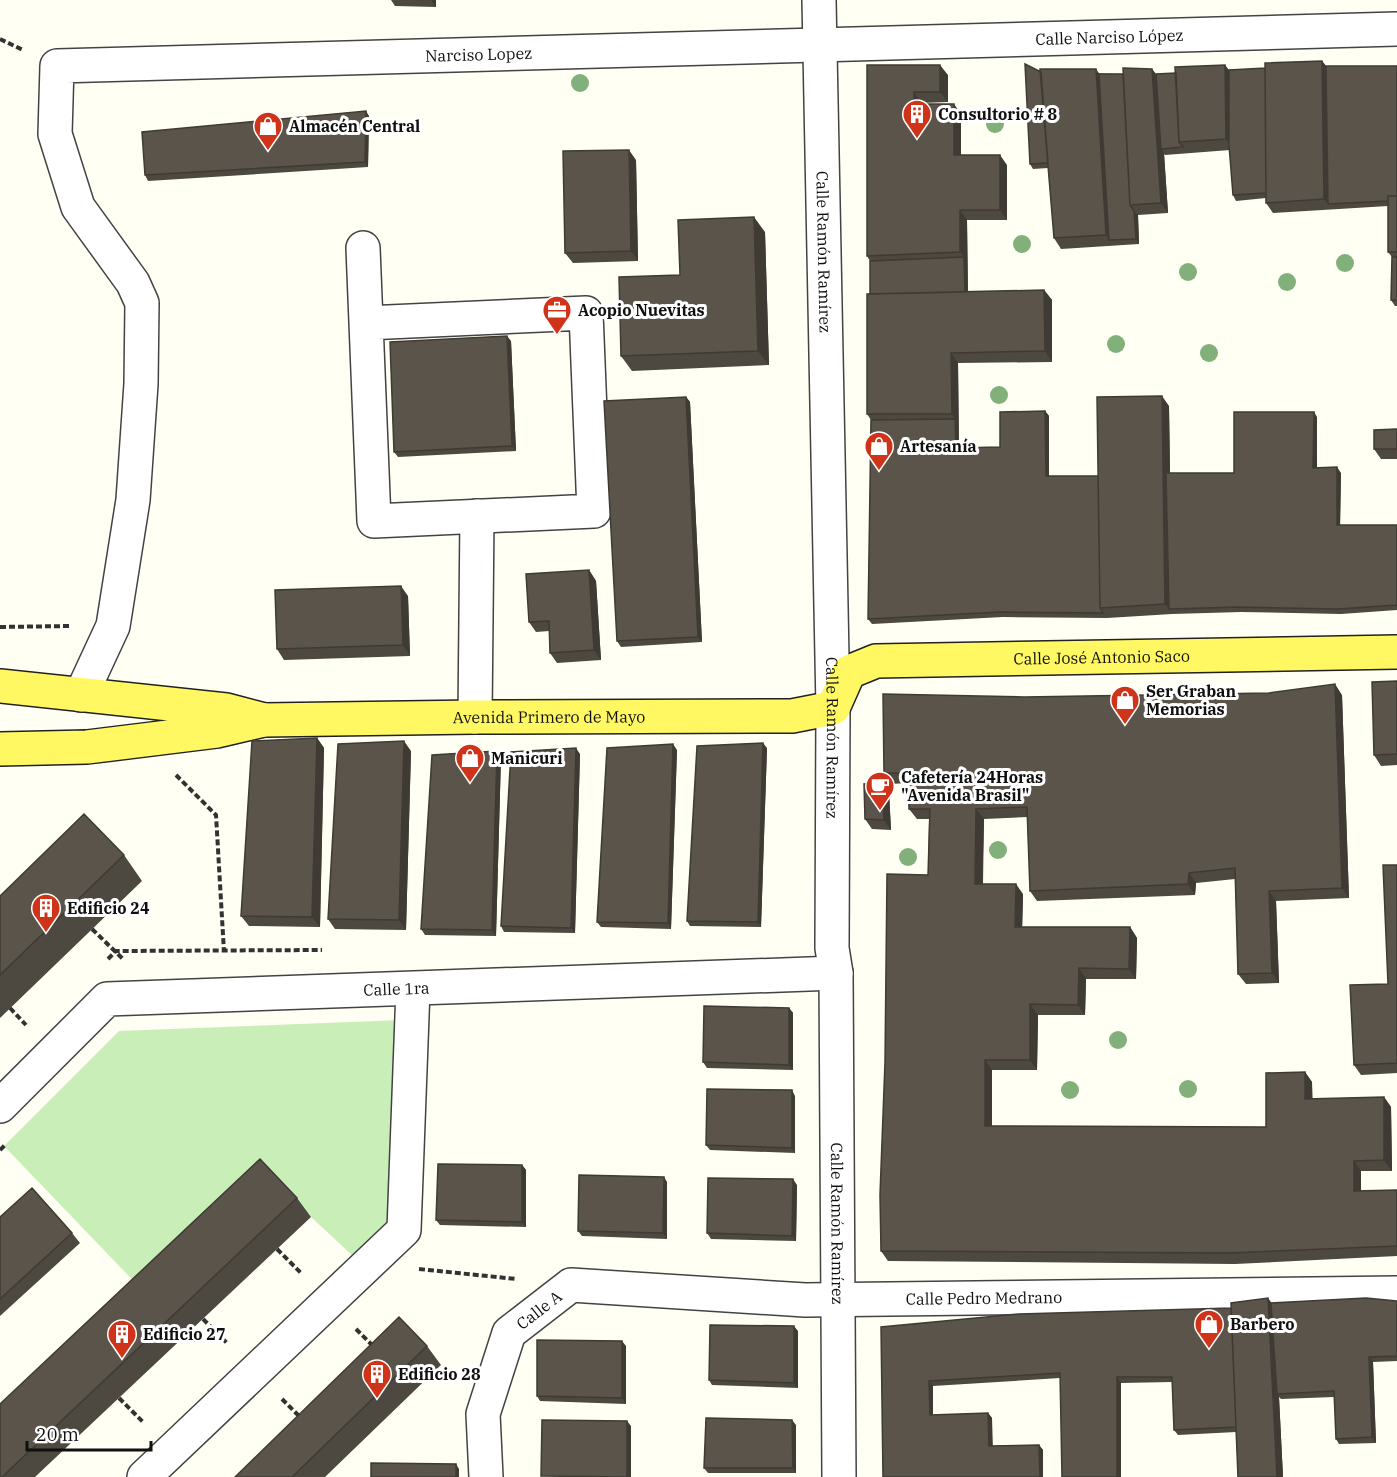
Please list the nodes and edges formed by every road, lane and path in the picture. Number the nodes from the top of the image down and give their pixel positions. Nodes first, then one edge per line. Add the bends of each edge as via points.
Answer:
1 (819, 0) edge
2 (1397, 29) edge
3 (821, 44) junction
4 (363, 248) dead end
5 (366, 323) junction
6 (477, 516) junction
7 (113, 626) junction
8 (0, 627) edge
9 (1397, 652) edge
10 (0, 686) edge
11 (81, 695) junction
12 (833, 708) junction
13 (475, 717) junction
14 (264, 720) junction
15 (0, 749) edge
16 (170, 769) dead end
17 (836, 973) junction
18 (412, 988) junction
19 (226, 995) junction
20 (0, 1106) edge
21 (367, 1265) junction
22 (312, 1268) dead end
23 (303, 1276) dead end
24 (572, 1285) junction
25 (1397, 1293) edge
26 (837, 1300) junction
27 (144, 1477) edge
28 (486, 1477) edge
29 (839, 1477) edge

1 - 3 street, Calle Ramón Ramírez
2 - 3 street, Calle Narciso López
3 - 7 street, Narciso Lopez via 57,66 55,134 78,207 134,283 142,303 133,500
3 - 12 street, Calle Ramón Ramírez
4 - 5 street
5 - 6 street via 374,521
5 - 6 street via 586,314 594,511
6 - 13 street
7 - 8 path
7 - 11 street
9 - 12 main road, Calle José Antonio Saco via 876,661 849,672
10 - 11 main road, Avenida Primero de Mayo
11 - 14 main road, Avenida Primero de Mayo via 226,710
12 - 13 main road, Avenida Primero de Mayo via 792,716
12 - 17 street, Calle Ramón Ramírez via 832,948
13 - 14 main road, Avenida Primero de Mayo
14 - 15 main road, Avenida Primero de Mayo via 217,731 87,747
16 - 19 path via 216,815
17 - 18 street, Calle 1ra
17 - 26 street, Calle Ramón Ramírez
18 - 19 street, Calle 1ra
18 - 21 street via 404,1230
19 - 20 street, Calle 1ra via 107,999
21 - 24 path
21 - 27 street
22 - 23 path
24 - 26 street, Calle Pedro Medrano
24 - 28 street, Calle A via 509,1333 483,1414
25 - 26 street, Calle Pedro Medrano
26 - 29 street, Calle Ramón Ramírez

